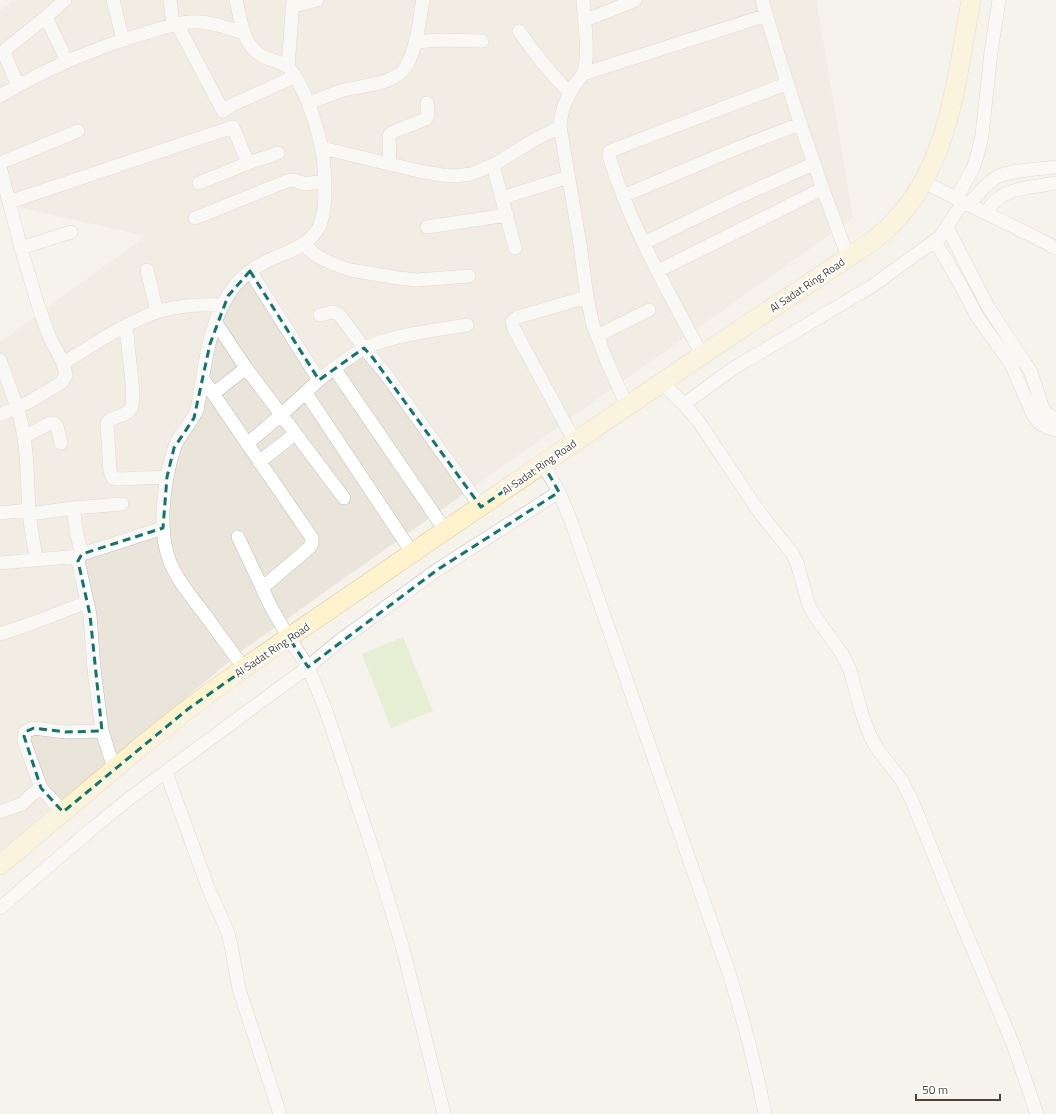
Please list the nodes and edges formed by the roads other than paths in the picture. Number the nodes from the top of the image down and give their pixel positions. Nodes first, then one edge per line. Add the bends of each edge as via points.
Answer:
1 (65, 0) edge
2 (113, 0) edge
3 (170, 0) edge
4 (236, 0) edge
5 (317, 0) edge
6 (423, 0) edge
7 (583, 0) edge
8 (635, 0) edge
9 (762, 0) edge
10 (970, 0) edge
11 (999, 0) edge
12 (294, 3) edge
13 (767, 15) junction
14 (46, 17) junction
15 (585, 20) junction
16 (175, 25) junction
17 (519, 31) dead end
18 (244, 33) junction
19 (123, 40) junction
20 (482, 40) dead end
21 (415, 42) junction
22 (67, 61) junction
23 (291, 72) junction
24 (583, 74) junction
25 (788, 83) junction
26 (18, 85) junction
27 (569, 92) junction
28 (0, 96) edge
29 (308, 103) junction
30 (427, 103) dead end
31 (223, 111) junction
32 (800, 124) junction
33 (233, 127) junction
34 (560, 127) junction
35 (78, 130) dead end
36 (322, 148) junction
37 (278, 153) dead end
38 (0, 163) edge
39 (390, 163) junction
40 (248, 164) junction
41 (813, 164) junction
42 (493, 165) junction
43 (0, 167) edge
44 (1056, 167) edge
45 (568, 177) junction
46 (324, 181) junction
47 (923, 181) junction
48 (199, 182) dead end
49 (1056, 183) edge
50 (822, 189) junction
51 (623, 196) junction
52 (502, 198) junction
53 (9, 202) junction
54 (963, 202) junction
55 (986, 212) junction
56 (506, 215) junction
57 (195, 218) dead end
58 (427, 227) dead end
59 (947, 227) junction
60 (71, 232) dead end
61 (935, 241) junction
62 (644, 242) junction
63 (303, 244) junction
64 (21, 248) junction
65 (515, 248) dead end
66 (1056, 248) edge
67 (848, 257) junction
68 (147, 270) dead end
69 (250, 271) junction
70 (658, 271) junction
71 (469, 276) dead end
72 (587, 297) junction
73 (223, 305) junction
74 (649, 310) dead end
75 (158, 312) junction
76 (320, 315) dead end
77 (216, 323) junction
78 (467, 325) dead end
79 (126, 326) junction
80 (597, 336) junction
81 (364, 348) junction
82 (702, 355) junction
83 (0, 360) edge
84 (63, 363) junction
85 (246, 368) junction
86 (334, 368) junction
87 (203, 379) junction
88 (319, 380) junction
89 (662, 383) junction
90 (306, 393) junction
91 (213, 394) junction
92 (684, 404) junction
93 (627, 406) junction
94 (17, 407) junction
95 (0, 415) edge
96 (281, 415) junction
97 (1056, 418) edge
98 (1056, 430) edge
99 (295, 434) junction
100 (24, 437) junction
101 (575, 442) junction
102 (61, 443) dead end
103 (247, 444) junction
104 (259, 462) junction
105 (543, 464) junction
106 (167, 477) junction
107 (559, 492) junction
108 (344, 498) dead end
109 (122, 504) dead end
110 (481, 507) junction
111 (73, 508) junction
112 (29, 512) junction
113 (0, 513) edge
114 (163, 528) junction
115 (445, 530) junction
116 (238, 537) dead end
117 (413, 554) junction
118 (81, 555) junction
119 (36, 559) junction
120 (0, 563) edge
121 (262, 588) junction
122 (87, 602) junction
123 (0, 634) edge
124 (289, 638) junction
125 (308, 667) junction
126 (244, 668) junction
127 (102, 731) junction
128 (114, 768) junction
129 (166, 772) junction
130 (41, 788) junction
131 (0, 812) edge
132 (64, 812) junction
133 (0, 865) edge
134 (0, 908) edge
135 (280, 1114) edge
136 (444, 1114) edge
137 (765, 1114) edge
138 (1037, 1114) edge

1 - 14 street
2 - 19 street
3 - 16 street
4 - 18 street
5 - 12 street
6 - 21 street
7 - 15 street
8 - 15 street
9 - 13 street
10 - 47 main road, Al Sadat Ring Road via 946,126
11 - 54 street via 982,135
12 - 23 street via 289,44
13 - 24 street
13 - 25 street
14 - 22 street
14 - 26 street via 6,49 5,56
15 - 24 street
16 - 18 street via 191,22 211,23
16 - 19 street
16 - 31 street
17 - 27 street via 547,70
18 - 23 street via 247,41 259,54
19 - 22 street
20 - 21 street
21 - 29 street via 407,65 397,76
22 - 26 street
23 - 29 street
23 - 31 street
24 - 27 street
25 - 32 street
25 - 51 street via 610,151 609,156
26 - 28 street
27 - 34 street via 561,112
29 - 36 street
30 - 39 street via 426,119 395,131 389,136
31 - 33 street
32 - 41 street
32 - 51 street
33 - 40 street
33 - 53 street
34 - 42 street
34 - 45 street
35 - 38 street
36 - 39 street
36 - 46 street
37 - 40 street
39 - 42 street via 419,171 454,176 471,174
40 - 48 street
41 - 50 street
41 - 62 street
42 - 52 street
43 - 53 street
44 - 54 street via 998,176
45 - 52 street
45 - 72 street
46 - 57 street via 306,184 287,181
46 - 63 street via 323,209 318,228
47 - 54 street
47 - 67 main road, Al Sadat Ring Road via 909,204 887,229
49 - 55 street via 1008,194 999,198
50 - 67 street
50 - 70 street
51 - 62 street
52 - 56 street
53 - 64 street
54 - 55 street
54 - 59 street
55 - 66 street
56 - 58 street
56 - 65 street
59 - 61 street
59 - 97 street via 987,305 1031,372 1043,409 1049,416
60 - 64 street
61 - 92 street via 868,289 734,368
61 - 98 street via 978,318 1011,364 1032,413 1038,422
62 - 70 street
63 - 69 street
63 - 71 street via 317,256 350,270 418,280
64 - 84 street via 38,306
67 - 82 main road, Al Sadat Ring Road
68 - 75 street
69 - 73 street via 237,283
69 - 88 street
70 - 82 street
72 - 80 street
72 - 101 street via 518,317 512,322
73 - 75 street via 190,305
73 - 77 street
74 - 80 street
75 - 79 street
76 - 81 street via 332,312 338,314
77 - 85 street
77 - 87 street
78 - 81 street via 402,335
79 - 84 street
79 - 106 street via 133,392 131,408 127,413 107,423 110,471 117,479
80 - 93 street
81 - 86 street
81 - 110 street via 385,373
82 - 89 main road, Al Sadat Ring Road
83 - 94 street
84 - 94 street via 66,375 61,383
85 - 91 street
85 - 96 street
86 - 88 street
86 - 115 street
87 - 91 street
87 - 106 street via 197,410 194,418 177,439
88 - 90 street
89 - 92 street
89 - 93 main road, Al Sadat Ring Road
90 - 96 street
90 - 117 street
91 - 103 street
92 - 138 street via 797,563 809,606 850,670 871,738 908,790 1013,1044
93 - 101 main road, Al Sadat Ring Road
94 - 95 street
94 - 100 street
96 - 99 street
96 - 103 street
99 - 104 street
99 - 108 street
100 - 102 street via 54,423
100 - 112 street
101 - 105 main road, Al Sadat Ring Road
103 - 104 street
104 - 121 street via 313,540 310,547
105 - 107 street
105 - 110 main road, Al Sadat Ring Road
106 - 114 street
107 - 125 street via 437,570
107 - 137 street via 730,976 746,1027
109 - 111 street
110 - 115 main road, Al Sadat Ring Road
111 - 112 street
111 - 118 street
112 - 113 street
112 - 119 street
114 - 118 street
114 - 126 street via 171,564
115 - 117 main road, Al Sadat Ring Road
116 - 121 street
117 - 124 main road, Al Sadat Ring Road
118 - 119 street
118 - 122 street via 78,561
119 - 120 street
121 - 124 street
122 - 123 street via 33,624
122 - 127 street
124 - 125 street
124 - 126 main road, Al Sadat Ring Road
125 - 129 street
125 - 136 street via 325,708 403,948
126 - 128 main road, Al Sadat Ring Road
127 - 128 street
127 - 130 street via 65,732 34,728 25,732 24,741
128 - 132 main road, Al Sadat Ring Road
129 - 134 street via 93,828
129 - 135 street via 209,890 227,930 239,989
130 - 131 street via 22,804
130 - 132 street
132 - 133 main road, Al Sadat Ring Road

